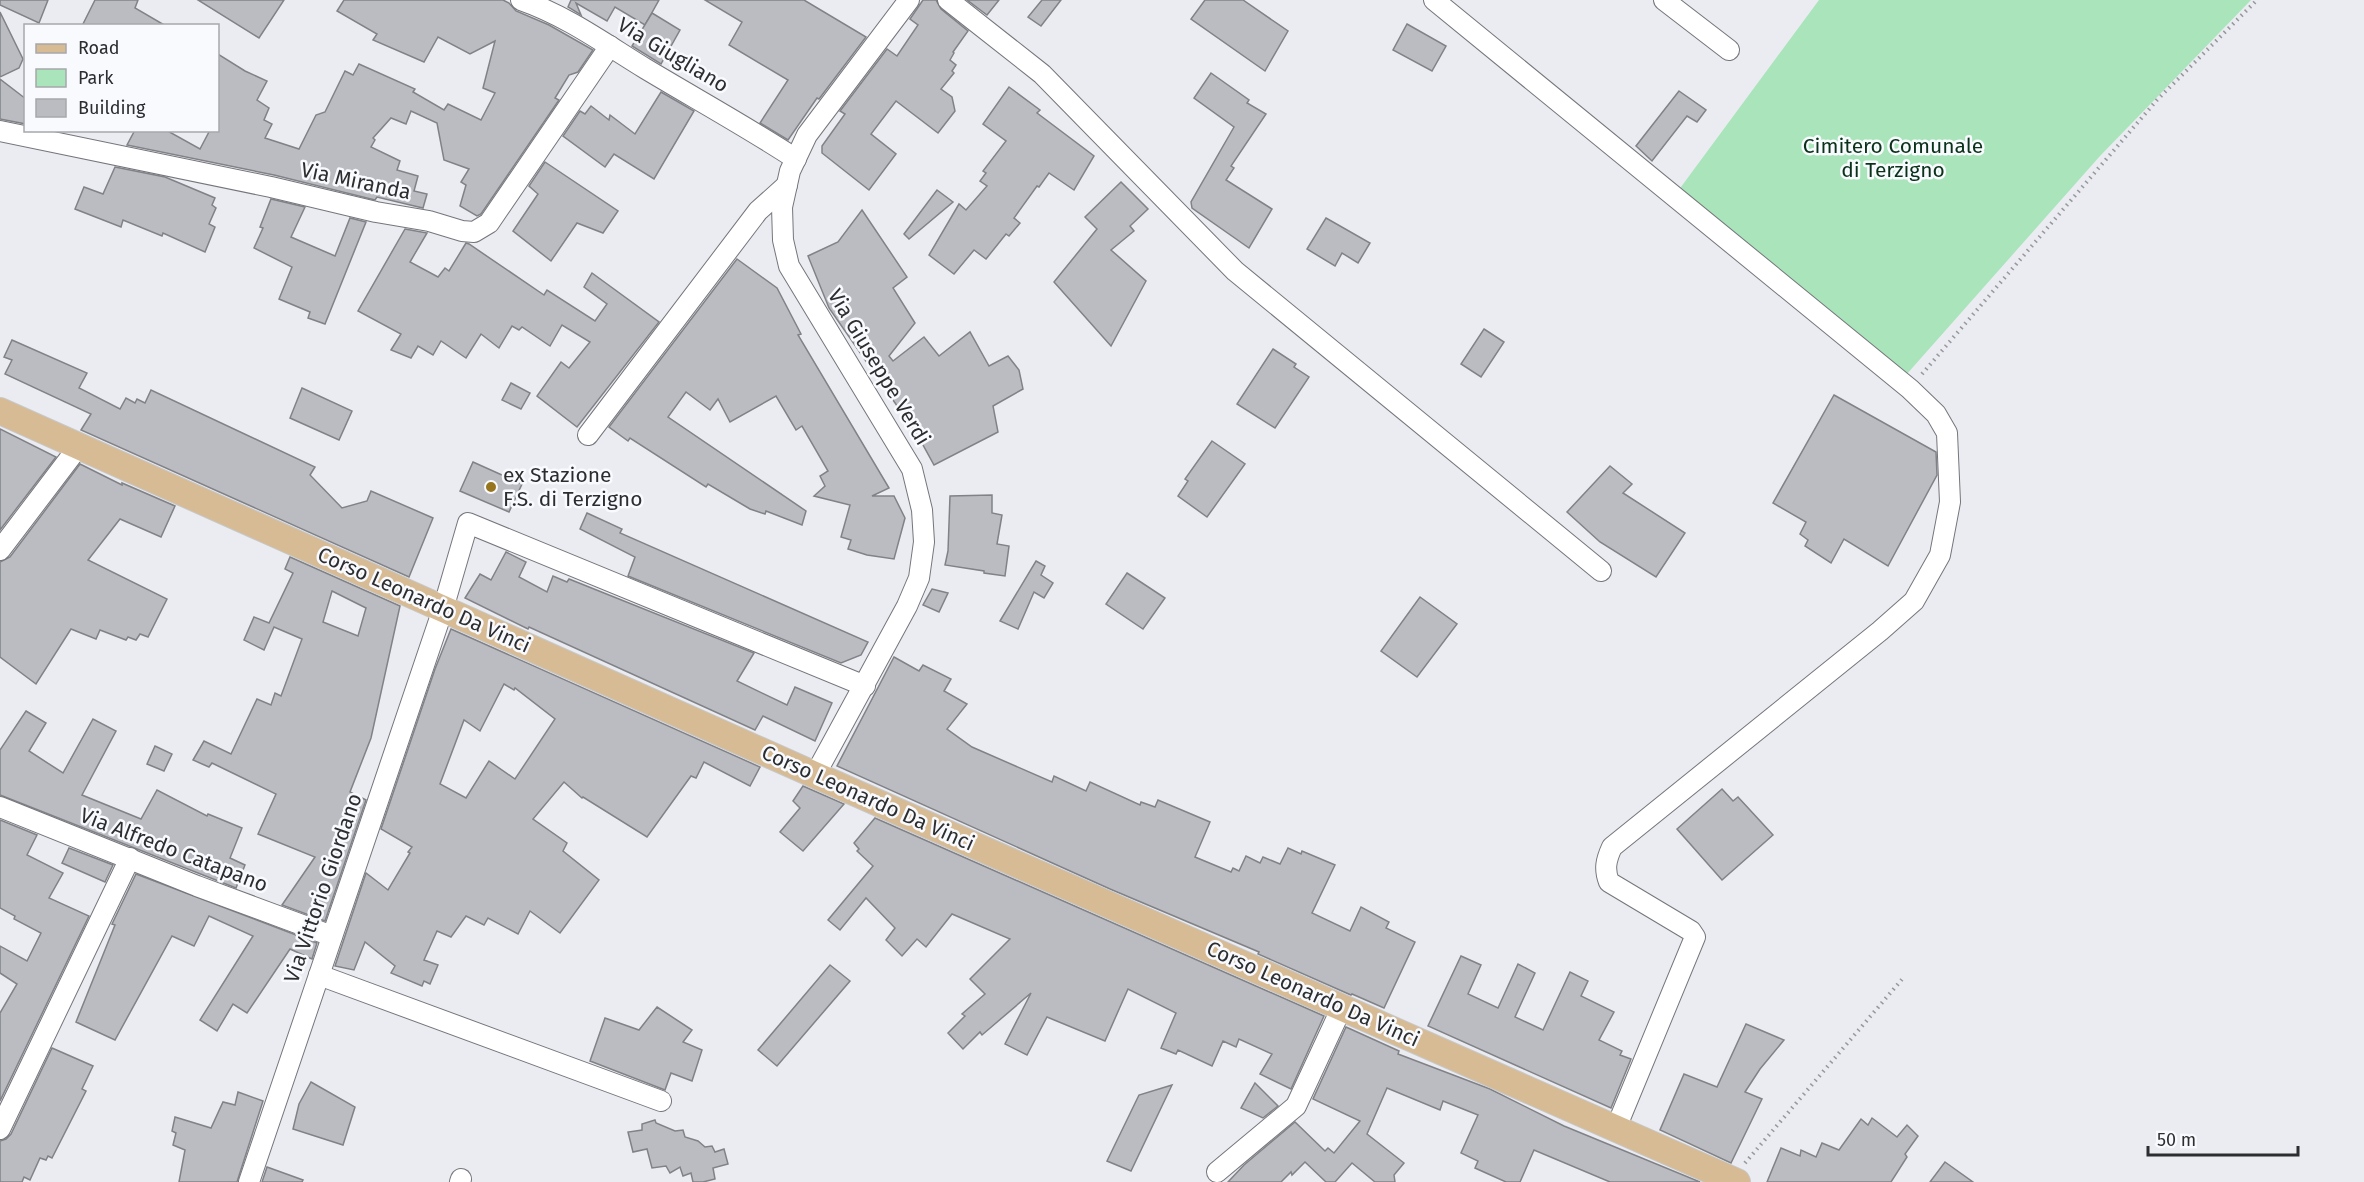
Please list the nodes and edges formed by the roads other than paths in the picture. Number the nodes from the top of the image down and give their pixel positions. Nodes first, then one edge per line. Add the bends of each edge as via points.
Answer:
1 (521, 0) edge
2 (909, 0) edge
3 (948, 0) edge
4 (1434, 0) edge
5 (1664, 0) edge
6 (610, 46) junction
7 (1730, 50) dead end
8 (0, 131) edge
9 (796, 159) junction
10 (787, 186) junction
11 (0, 411) edge
12 (588, 435) dead end
13 (79, 446) junction
14 (0, 550) edge
15 (1601, 571) dead end
16 (443, 609) junction
17 (865, 686) junction
18 (816, 775) junction
19 (0, 807) edge
20 (130, 858) junction
21 (332, 936) junction
22 (319, 975) junction
23 (1342, 1007) junction
24 (661, 1101) dead end
25 (1616, 1128) junction
26 (0, 1129) edge
27 (1217, 1172) dead end
28 (1732, 1181) edge
29 (249, 1182) edge

1 - 6 street, Via Giugliano via 582,27
2 - 9 street, Via Giuseppe Verdi via 807,135
3 - 15 street via 1042,74 1235,271
4 - 25 street via 1910,389 1936,414 1947,433 1950,502 1940,555 1914,601 1612,848 1606,859 1609,882 1695,937
5 - 7 street
6 - 8 street, Via Miranda via 489,223 474,232
6 - 9 street, Via Giugliano
9 - 10 street, Via Giuseppe Verdi
10 - 12 street via 758,211
10 - 17 street, Via Giuseppe Verdi via 782,207 789,266 912,469 922,510 924,542 919,578
11 - 13 main road, Corso Leonardo Da Vinci
13 - 14 street
13 - 16 main road, Corso Leonardo Da Vinci
16 - 17 street, Via Vittorio Giordano via 468,523
16 - 18 main road, Corso Leonardo Da Vinci
16 - 21 street, Via Vittorio Giordano
17 - 18 street, Via Giuseppe Verdi
18 - 23 main road, Corso Leonardo Da Vinci
19 - 20 street, Via Alfredo Catapano
20 - 21 street, Via Alfredo Catapano
20 - 26 street
21 - 22 street, Via Vittorio Giordano
22 - 24 street
22 - 29 street, Via Vittorio Giordano
23 - 25 main road, Corso Leonardo Da Vinci
23 - 27 street via 1296,1106
25 - 28 main road, Corso Leonardo Da Vinci

